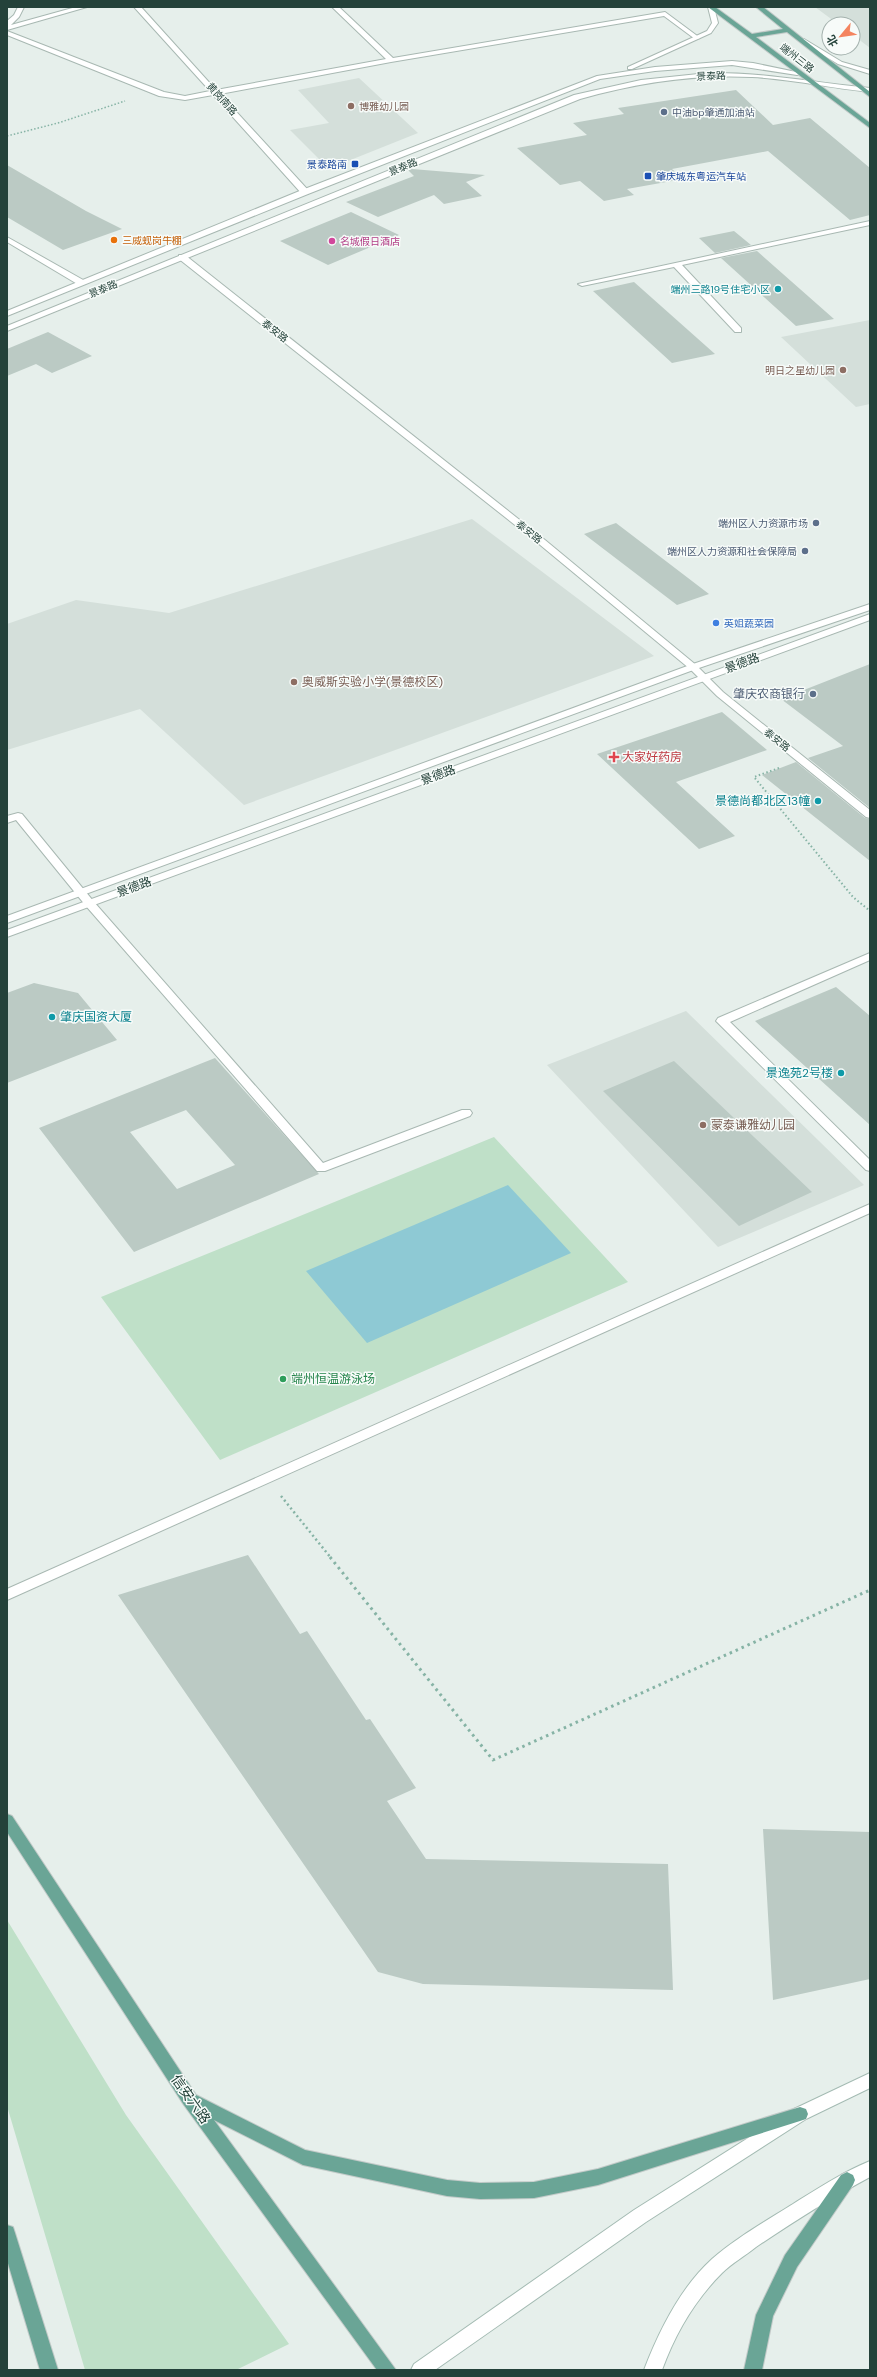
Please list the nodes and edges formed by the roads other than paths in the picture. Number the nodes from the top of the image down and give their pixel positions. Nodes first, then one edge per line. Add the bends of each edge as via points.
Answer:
1 (21, 7) edge
2 (84, 7) edge
3 (137, 7) edge
4 (335, 7) edge
5 (711, 7) edge
6 (759, 7) edge
7 (7, 27) edge
8 (789, 30) junction
9 (7, 33) edge
10 (752, 36) junction
11 (697, 38) junction
12 (804, 41) junction
13 (391, 60) junction
14 (870, 72) edge
15 (620, 73) junction
16 (802, 74) junction
17 (852, 80) junction
18 (864, 81) dead end
19 (814, 83) junction
20 (866, 90) edge
21 (216, 92) junction
22 (870, 95) edge
23 (870, 126) edge
24 (305, 192) junction
25 (870, 223) edge
26 (7, 239) edge
27 (170, 247) junction
28 (182, 256) junction
29 (676, 264) junction
30 (82, 283) junction
31 (582, 284) dead end
32 (7, 314) edge
33 (7, 329) edge
34 (738, 330) dead end
35 (870, 607) edge
36 (870, 617) edge
37 (693, 667) junction
38 (702, 677) junction
39 (870, 815) edge
40 (7, 820) edge
41 (81, 893) junction
42 (90, 904) junction
43 (7, 920) edge
44 (7, 934) edge
45 (870, 956) edge
46 (466, 1113) dead end
47 (870, 1167) edge
48 (870, 1208) edge
49 (7, 1595) edge
50 (7, 1820) edge
51 (870, 2080) edge
52 (190, 2100) junction
53 (800, 2114) junction
54 (870, 2168) edge
55 (847, 2180) junction
56 (7, 2233) edge
57 (49, 2370) edge
58 (387, 2370) edge
59 (420, 2370) edge
60 (653, 2370) edge
61 (753, 2370) edge

1 - 7 street via 18,16
2 - 7 street
3 - 21 street, 黄岗南路
4 - 13 street
5 - 10 main road, 端州三路
5 - 11 street via 715,23 709,32
6 - 8 main road, 端州三路
8 - 10 main road
8 - 12 main road, 端州三路
9 - 21 street via 155,91 185,98
10 - 16 main road, 端州三路
11 - 13 street via 665,14
11 - 15 street
12 - 14 street via 840,63
12 - 17 main road, 端州三路
13 - 21 street
15 - 16 street via 732,64
15 - 24 street via 600,78
16 - 17 street
16 - 19 main road, 端州三路
17 - 18 street
17 - 20 main road, 端州三路
19 - 20 street, 景泰路
19 - 23 main road, 端州三路
19 - 28 street, 景泰路 via 752,75 710,75 664,79 602,90 577,97
20 - 22 main road, 端州三路
21 - 24 street, 黄岗南路
24 - 27 street
25 - 29 street
26 - 30 street
27 - 28 street, 泰安路
27 - 30 street
28 - 33 street, 景泰路
28 - 37 street, 泰安路 via 542,542
29 - 31 street
29 - 34 street
30 - 32 street
35 - 37 street, 景德路
36 - 38 street, 景德路
37 - 38 street, 泰安路
37 - 41 street, 景德路
38 - 39 street, 泰安路
38 - 42 street, 景德路
40 - 41 street via 18,816
41 - 42 street
41 - 43 street, 景德路
42 - 44 street, 景德路
42 - 46 street via 322,1168
45 - 47 street via 722,1021
48 - 49 street
50 - 52 main road, 信安六路
51 - 53 street
52 - 53 main road via 303,2158 446,2188 480,2191 534,2190 598,2177
52 - 58 main road, 信安六路
53 - 59 street via 640,2216
54 - 55 street
55 - 60 street via 763,2233 717,2266 685,2306 658,2354
55 - 61 main road via 791,2261 765,2315
56 - 57 main road

